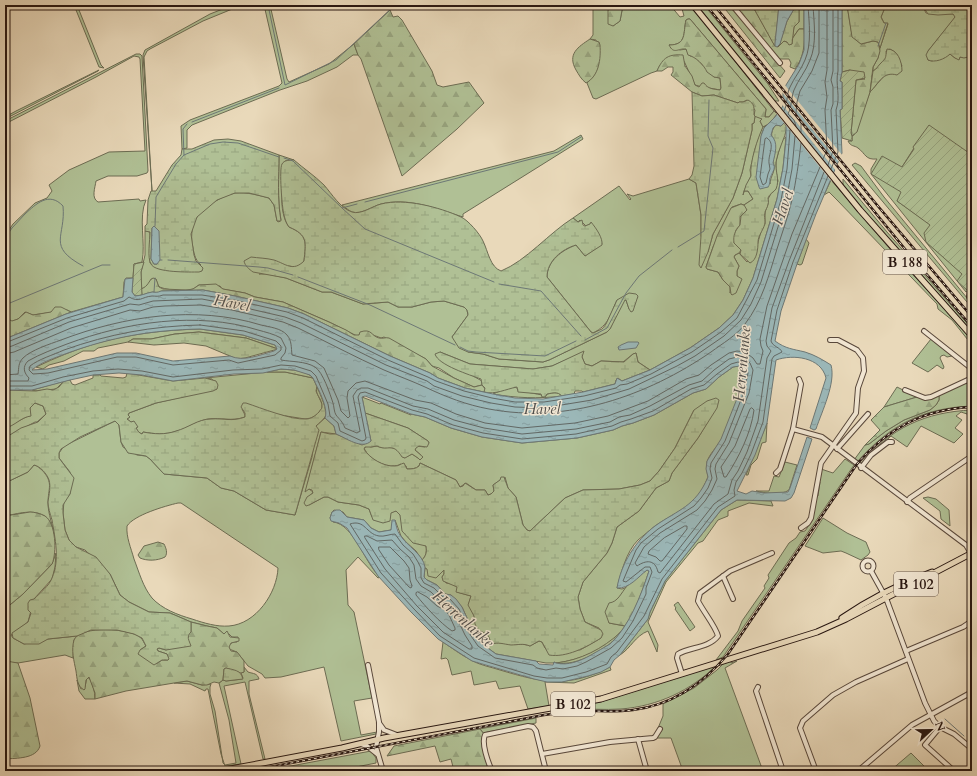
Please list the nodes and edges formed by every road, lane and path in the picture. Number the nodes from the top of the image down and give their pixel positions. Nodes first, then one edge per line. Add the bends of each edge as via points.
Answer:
1 (693, 5) edge
2 (732, 5) edge
3 (780, 63) dead end
4 (972, 280) edge
5 (972, 301) edge
6 (924, 331) dead end
7 (972, 336) edge
8 (830, 340) dead end
9 (972, 369) edge
10 (799, 378) dead end
11 (972, 378) edge
12 (905, 390) dead end
13 (868, 414) dead end
14 (793, 429) junction
15 (892, 442) dead end
16 (835, 447) junction
17 (972, 456) edge
18 (862, 468) junction
19 (776, 473) dead end
20 (907, 502) junction
21 (801, 528) dead end
22 (772, 553) dead end
23 (972, 554) edge
24 (871, 571) dead end
25 (723, 576) junction
26 (885, 596) junction
27 (733, 599) dead end
28 (972, 622) edge
29 (906, 651) junction
30 (908, 658) junction
31 (368, 665) dead end
32 (682, 674) junction
33 (758, 687) dead end
34 (972, 692) edge
35 (930, 714) junction
36 (378, 722) junction
37 (940, 727) junction
38 (660, 729) dead end
39 (400, 736) junction
40 (378, 739) junction
41 (638, 739) junction
42 (360, 744) junction
43 (972, 749) edge
44 (378, 754) junction
45 (542, 754) junction
46 (220, 771) edge
47 (383, 771) edge
48 (492, 771) edge
49 (546, 771) edge
50 (647, 771) edge
51 (783, 771) edge
52 (816, 771) edge
53 (858, 771) edge
54 (954, 771) edge

1 - 7 main road, B 188 via 840,186
2 - 3 street
4 - 5 street via 969,297
6 - 9 street
8 - 16 street via 838,340 857,350 863,358 865,367 858,388 856,413
10 - 14 street via 801,384
11 - 12 street via 932,398
13 - 16 street
14 - 16 street via 819,436
14 - 19 street via 780,469
15 - 18 street via 888,442 870,455
16 - 18 street
16 - 21 street via 824,457 819,467 811,518
17 - 20 street
18 - 20 street
20 - 23 street via 966,545
22 - 25 street
23 - 26 main road, B 102 via 915,578
24 - 26 street
25 - 27 street
25 - 32 street via 700,593 698,601 718,636 706,645 678,654
26 - 29 street
26 - 32 main road, B 102 via 831,626
28 - 29 street
29 - 30 street
30 - 35 street
30 - 52 street via 833,695 803,721 800,731
31 - 36 street
32 - 39 main road, B 102 via 601,699
33 - 51 street via 756,691
34 - 35 street
35 - 37 street
35 - 53 street via 912,725
36 - 39 street via 390,734
36 - 40 street
37 - 43 street via 954,734
37 - 54 street via 925,745
38 - 41 street via 655,737
39 - 40 main road, B 102
40 - 42 main road, B 102
40 - 44 street
41 - 45 street
41 - 50 street
42 - 44 street
42 - 46 main road, B 102
44 - 47 street
45 - 48 street via 533,727 485,735 483,739
45 - 49 street

